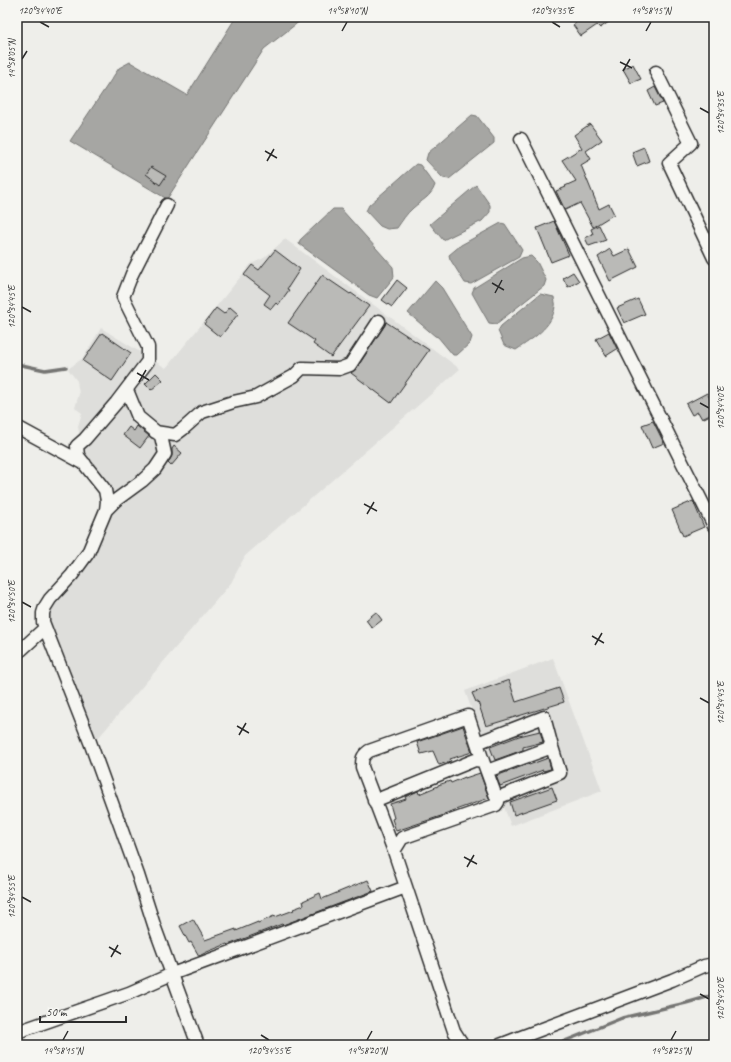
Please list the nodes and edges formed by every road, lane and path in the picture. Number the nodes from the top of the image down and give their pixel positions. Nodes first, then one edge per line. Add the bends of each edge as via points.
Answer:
1 (656, 72) dead end
2 (521, 139) dead end
3 (166, 206) dead end
4 (714, 258) edge
5 (379, 322) dead end
6 (127, 390) junction
7 (17, 426) edge
8 (155, 432) junction
9 (86, 464) junction
10 (106, 510) junction
11 (714, 526) edge
12 (45, 628) junction
13 (17, 650) edge
14 (477, 743) junction
15 (552, 747) junction
16 (485, 766) junction
17 (497, 798) junction
18 (374, 801) junction
19 (394, 851) junction
20 (406, 886) junction
21 (714, 964) edge
22 (172, 974) junction
23 (17, 1032) edge
24 (198, 1045) edge
25 (464, 1045) edge
26 (500, 1045) edge

1 - 4 street via 691,143 669,163
2 - 11 street
3 - 6 street via 132,274 124,297 148,348 148,361
5 - 8 street via 350,365 339,369 302,368 294,376 256,398 202,412 175,435
6 - 8 street via 138,418
6 - 9 street via 77,446 78,456
7 - 9 street
8 - 10 street via 161,436 165,454 155,469
9 - 10 street via 105,490
10 - 12 street via 88,553 45,607
12 - 13 street via 21,650
12 - 22 street via 90,742
14 - 15 street via 544,717
14 - 16 street
14 - 18 street via 468,716 369,751 364,755 362,767
15 - 16 street
15 - 17 street via 560,774
16 - 17 street
16 - 18 street via 475,760
17 - 19 street via 496,805 402,838
18 - 19 street
19 - 20 street
20 - 22 street
20 - 25 street via 454,1031
21 - 26 street
22 - 23 street via 129,993
22 - 24 street

